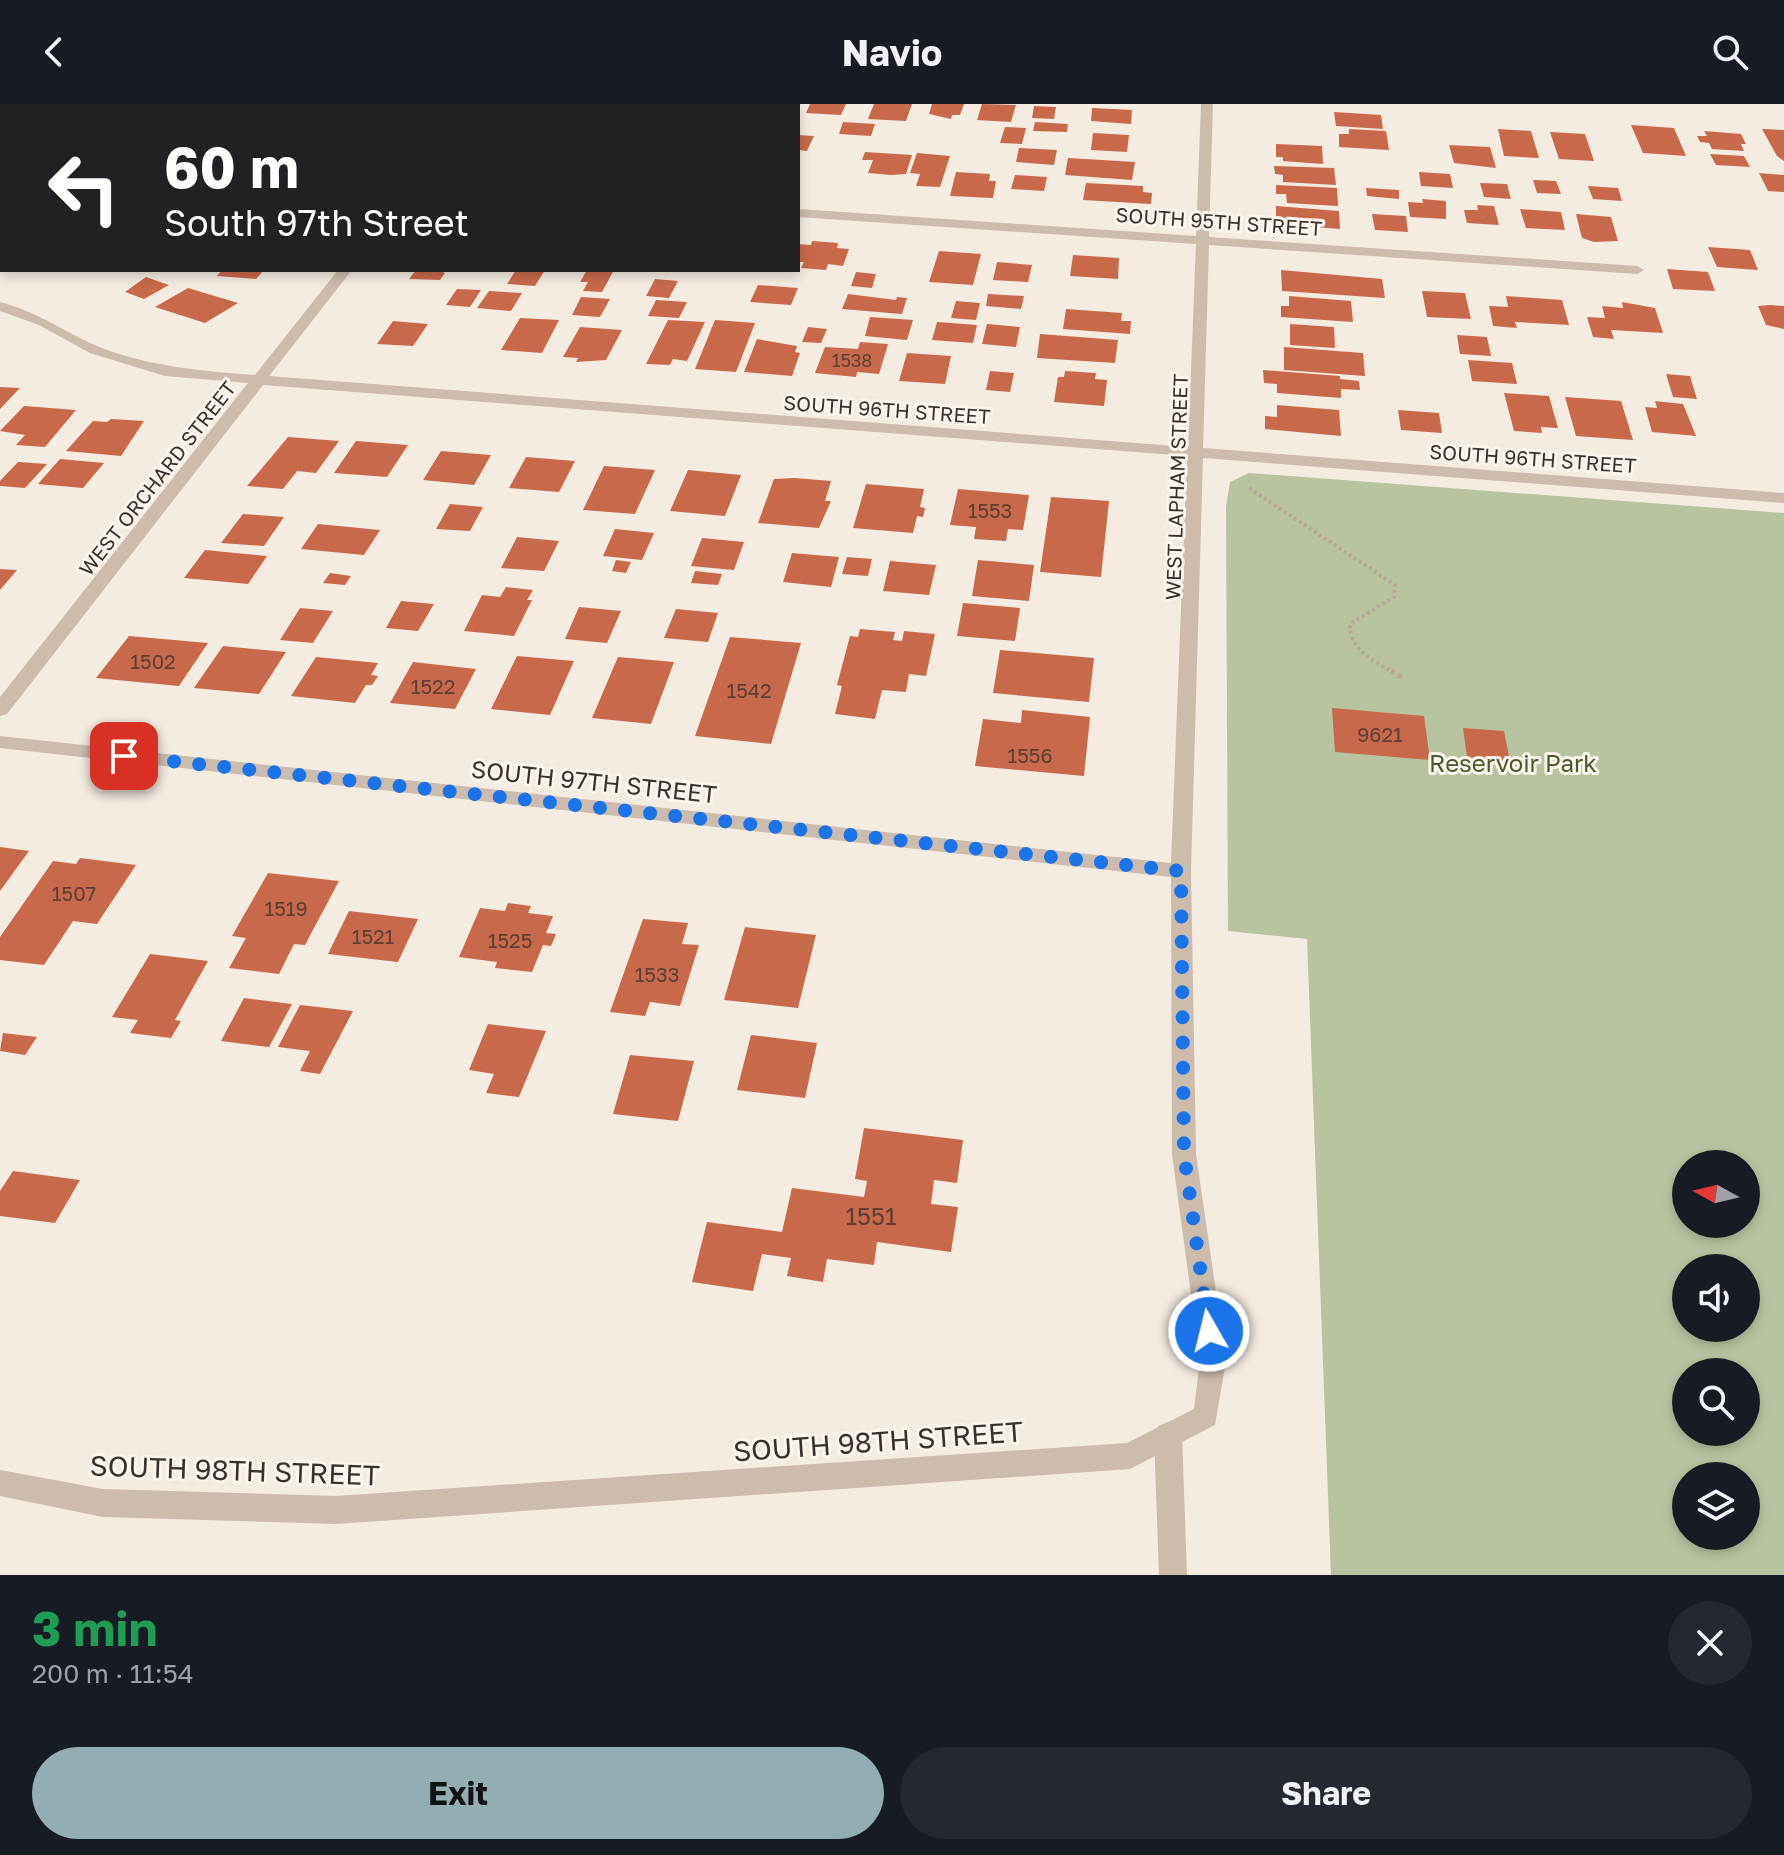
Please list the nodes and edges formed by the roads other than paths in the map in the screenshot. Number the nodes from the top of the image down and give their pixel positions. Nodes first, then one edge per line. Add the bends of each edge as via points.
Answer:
1 (1207, 104) edge
2 (800, 213) edge
3 (1204, 240) junction
4 (1637, 270) dead end
5 (343, 272) edge
6 (0, 306) edge
7 (259, 381) junction
8 (1198, 452) junction
9 (1784, 498) edge
10 (0, 710) edge
11 (0, 742) edge
12 (1181, 871) junction
13 (1168, 1435) junction
14 (0, 1483) edge
15 (1173, 1575) edge

1 - 3 street, WEST LAPHAM STREET
2 - 3 street, SOUTH 95TH STREET
3 - 4 street, SOUTH 95TH STREET
3 - 8 street, WEST LAPHAM STREET
5 - 7 street, WEST ORCHARD STREET
6 - 7 street, SOUTH 96TH STREET via 95,350 170,373
7 - 8 street, SOUTH 96TH STREET
7 - 10 street, WEST ORCHARD STREET
8 - 9 street, SOUTH 96TH STREET
8 - 12 street, WEST LAPHAM STREET
11 - 12 street, SOUTH 97TH STREET
12 - 13 street, SOUTH 98TH STREET via 1184,1154 1213,1361 1206,1416
13 - 14 street, SOUTH 98TH STREET via 1130,1456 336,1510 103,1503
13 - 15 street

